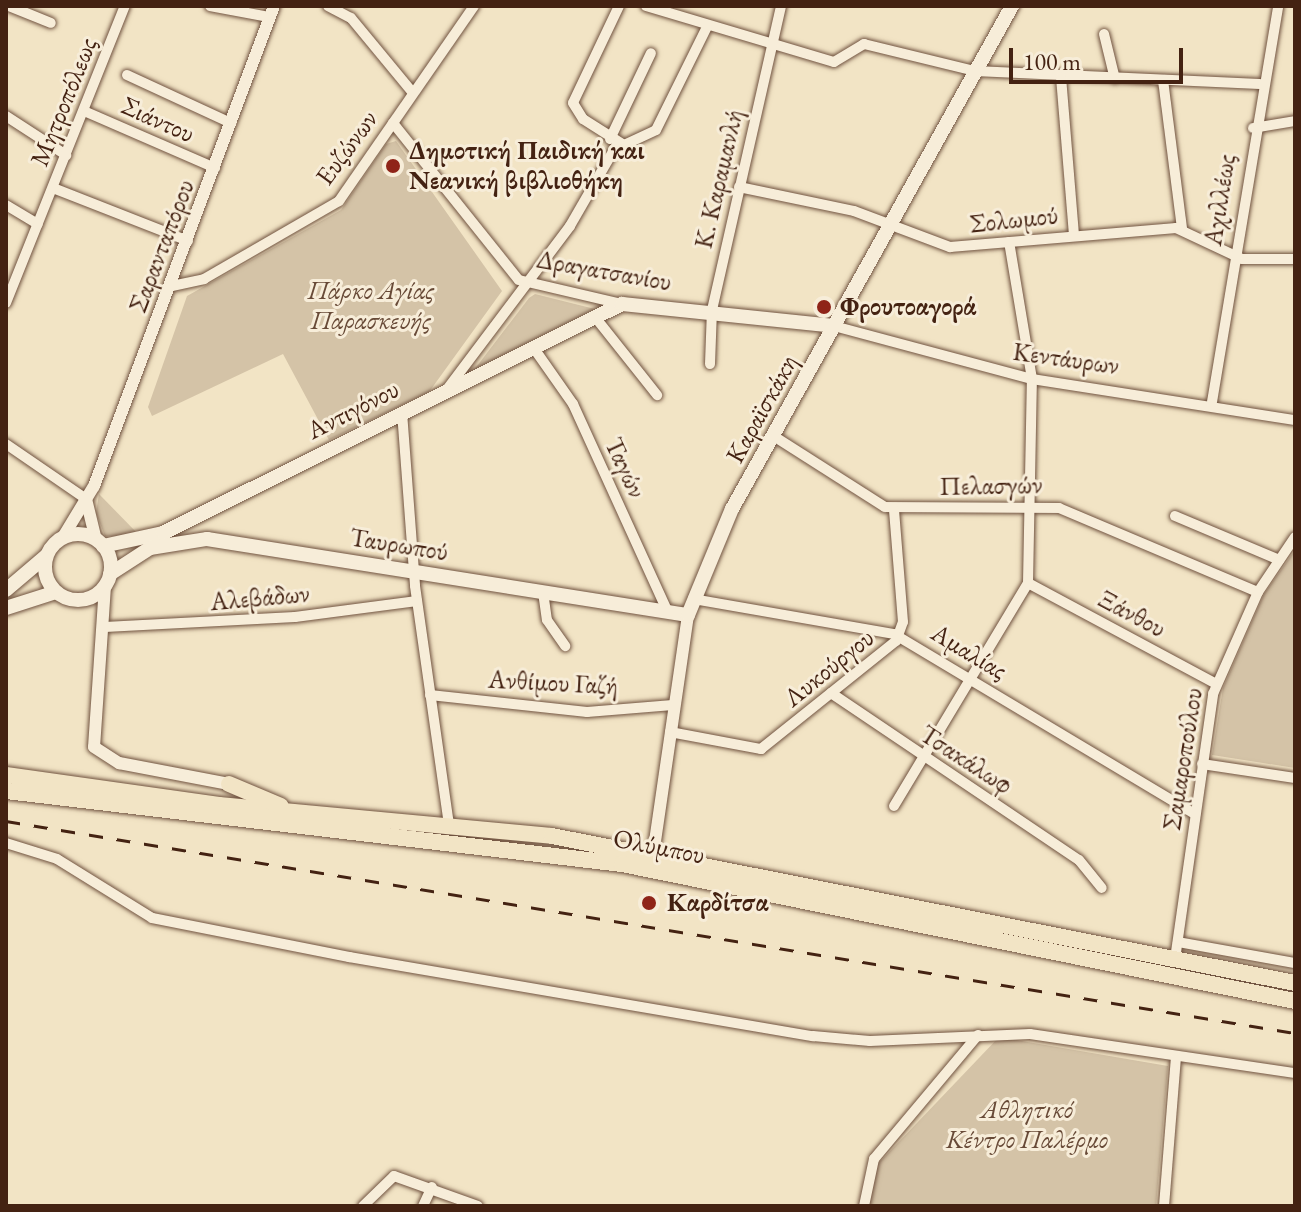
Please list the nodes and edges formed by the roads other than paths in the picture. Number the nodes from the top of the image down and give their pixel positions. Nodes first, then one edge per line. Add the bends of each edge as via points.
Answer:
1 (9, 6) edge
2 (125, 6) edge
3 (210, 6) edge
4 (281, 6) edge
5 (328, 6) edge
6 (474, 6) edge
7 (619, 6) edge
8 (646, 6) edge
9 (781, 6) edge
10 (1012, 6) edge
11 (1278, 6) edge
12 (272, 10) edge
13 (51, 23) dead end
14 (708, 25) junction
15 (1104, 34) dead end
16 (772, 44) junction
17 (651, 53) dead end
18 (975, 71) junction
19 (127, 75) dead end
20 (1061, 77) junction
21 (1115, 79) junction
22 (1163, 80) junction
23 (1260, 84) junction
24 (413, 93) junction
25 (84, 111) junction
26 (6, 116) edge
27 (1295, 121) edge
28 (231, 123) junction
29 (393, 123) junction
30 (1253, 128) junction
31 (614, 141) junction
32 (66, 155) junction
33 (215, 168) junction
34 (739, 187) junction
35 (53, 188) junction
36 (6, 205) edge
37 (38, 224) junction
38 (891, 225) junction
39 (1182, 229) junction
40 (1074, 235) junction
41 (188, 241) junction
42 (1009, 242) junction
43 (1233, 256) junction
44 (1295, 259) edge
45 (528, 285) junction
46 (172, 286) junction
47 (7, 299) edge
48 (622, 304) junction
49 (712, 310) junction
50 (595, 317) junction
51 (834, 326) junction
52 (533, 347) junction
53 (710, 364) dead end
54 (1032, 379) junction
55 (447, 390) junction
56 (657, 395) dead end
57 (1212, 402) junction
58 (402, 412) junction
59 (1295, 420) edge
60 (775, 437) junction
61 (6, 444) edge
62 (86, 499) junction
63 (1030, 505) junction
64 (894, 509) junction
65 (1175, 516) dead end
66 (63, 537) junction
67 (1295, 537) edge
68 (100, 543) junction
69 (46, 556) junction
70 (1279, 560) junction
71 (414, 572) junction
72 (107, 580) junction
73 (1028, 583) junction
74 (6, 590) edge
75 (56, 592) junction
76 (543, 592) junction
77 (1258, 592) junction
78 (693, 599) junction
79 (417, 601) junction
80 (6, 608) edge
81 (668, 612) junction
82 (688, 615) junction
83 (105, 627) junction
84 (900, 637) junction
85 (565, 646) dead end
86 (972, 680) junction
87 (1216, 684) junction
88 (831, 693) junction
89 (430, 695) junction
90 (673, 705) junction
91 (670, 732) junction
92 (921, 759) junction
93 (1202, 764) junction
94 (6, 775) edge
95 (1295, 778) edge
96 (229, 784) joint
97 (6, 791) edge
98 (894, 806) dead end
99 (1195, 814) junction
100 (317, 816) junction
101 (449, 824) junction
102 (6, 843) edge
103 (652, 861) junction
104 (1102, 888) dead end
105 (1176, 950) junction
106 (1295, 963) edge
107 (1295, 983) edge
108 (1295, 1001) edge
109 (978, 1035) junction
110 (1176, 1058) junction
111 (1295, 1073) edge
112 (432, 1187) junction
113 (477, 1203) edge
114 (363, 1206) edge
115 (423, 1206) edge
116 (864, 1206) edge
117 (1164, 1206) edge

1 - 13 street
2 - 25 street, Μητροπόλεως
3 - 12 street
4 - 12 street
5 - 24 street via 351,18
6 - 24 street, Ευζώνων
7 - 31 street via 573,103
8 - 14 street
9 - 16 street, Κ. Καραμανλή
10 - 18 main road, Καραϊσκάκη
11 - 23 street, Αχιλλέως
12 - 28 street, Σαρανταπόρου
14 - 16 street
14 - 31 street via 656,130 634,144
15 - 21 street
16 - 18 street via 834,62 869,45
16 - 34 street, Κ. Καραμανλή
17 - 31 street
18 - 20 street
18 - 38 main road, Καραϊσκάκη
19 - 28 street
20 - 21 street
20 - 40 street
21 - 22 street
22 - 23 street
22 - 39 street
23 - 30 street, Αχιλλέως
24 - 29 street, Ευζώνων
25 - 32 street, Μητροπόλεως
25 - 33 street, Σιάντου
26 - 32 street
27 - 30 street
28 - 33 street, Σαρανταπόρου
29 - 45 street, Δραγατσανίου via 500,261
29 - 46 street, Ευζώνων via 330,208 204,279
30 - 43 street, Αχιλλέως
31 - 45 street
32 - 35 street, Μητροπόλεως
33 - 41 street, Σαρανταπόρου
34 - 38 street, Σολωμού
34 - 49 street, Κ. Καραμανλή
35 - 37 street, Μητροπόλεως
35 - 41 street
36 - 37 street
37 - 47 street, Μητροπόλεως
38 - 42 street, Σολωμού via 950,247
38 - 51 main road, Καραϊσκάκη
39 - 40 street, Σολωμού
39 - 43 street
40 - 42 street, Σολωμού
41 - 46 street, Σαρανταπόρου
42 - 54 street
43 - 44 street
43 - 57 street, Αχιλλέως
45 - 48 street, Δραγατσανίου
45 - 55 street
46 - 62 street, Σαρανταπόρου
48 - 49 main road, Δραγατσανίου
48 - 50 main road, Αντιγόνου
49 - 51 main road, Δραγατσανίου
49 - 53 street, Κ. Καραμανλή
50 - 52 main road, Αντιγόνου
50 - 56 street
51 - 54 street, Κεντάυρων
51 - 60 main road, Καραϊσκάκη
52 - 55 main road, Αντιγόνου
52 - 81 street, Ταγών via 573,404
54 - 57 street, Κεντάυρων
54 - 63 street
55 - 58 main road, Αντιγόνου
57 - 59 street, Κεντάυρων
58 - 68 main road, Αντιγόνου via 155,537
58 - 71 street
60 - 64 street
60 - 78 main road, Καραϊσκάκη via 732,509
61 - 62 street
62 - 66 street, Σαρανταπόρου
62 - 68 street
63 - 64 street, Πελασγών
63 - 73 street
63 - 77 street, Πελασγών via 1087,517
64 - 84 street, Λυκούργου
65 - 70 street
66 - 68 main road
66 - 69 main road
67 - 70 street, Σαμαροπούλου
68 - 72 main road
69 - 74 main road
69 - 75 main road
70 - 77 street, Σαμαροπούλου
71 - 72 main road, Ταυρωπού via 207,539 150,548
71 - 76 main road, Ταυρωπού
71 - 79 street
72 - 75 main road via 78,600
72 - 83 street
73 - 86 street
73 - 87 street, Ξάνθου
75 - 80 main road
76 - 81 main road, Ταυρωπού
76 - 85 street via 547,620
77 - 87 street, Σαμαροπούλου
78 - 82 main road, Καραϊσκάκη
78 - 84 street, Αμαλίας
79 - 83 street, Αλεβάδων via 295,617
79 - 89 street
81 - 82 main road, Ταυρωπού
82 - 90 street, Καραϊσκάκη
83 - 96 street via 91,726 99,754
84 - 86 street, Αμαλίας
84 - 88 street, Λυκούργου
86 - 92 street
86 - 99 street, Αμαλίας
87 - 93 street, Σαμαροπούλου
88 - 91 street, Λυκούργου via 758,750
88 - 92 street, Τσακάλωφ
89 - 90 street, Ανθίμου Γαζή via 587,712
89 - 101 street
90 - 91 street, Καραϊσκάκη
91 - 103 street, Καραϊσκάκη
92 - 98 street
92 - 104 street, Τσακάλωφ via 1079,860
93 - 95 street
93 - 99 street, Σαμαροπούλου
94 - 100 main road, Ολύμπου
96 - 100 main road
97 - 103 main road, Ολύμπου
99 - 105 street, Σαμαροπούλου
100 - 101 main road, Ολύμπου
101 - 103 main road, Ολύμπου
102 - 109 street via 66,863 127,907 182,925 813,1036 870,1041
103 - 105 main road, Ολύμπου
103 - 108 main road, Ολύμπου
105 - 106 street
105 - 107 main road, Ολύμπου
109 - 110 street via 1030,1034
109 - 116 street via 874,1159
110 - 111 street
110 - 117 street
112 - 113 street
112 - 114 street via 386,1178
112 - 115 street

